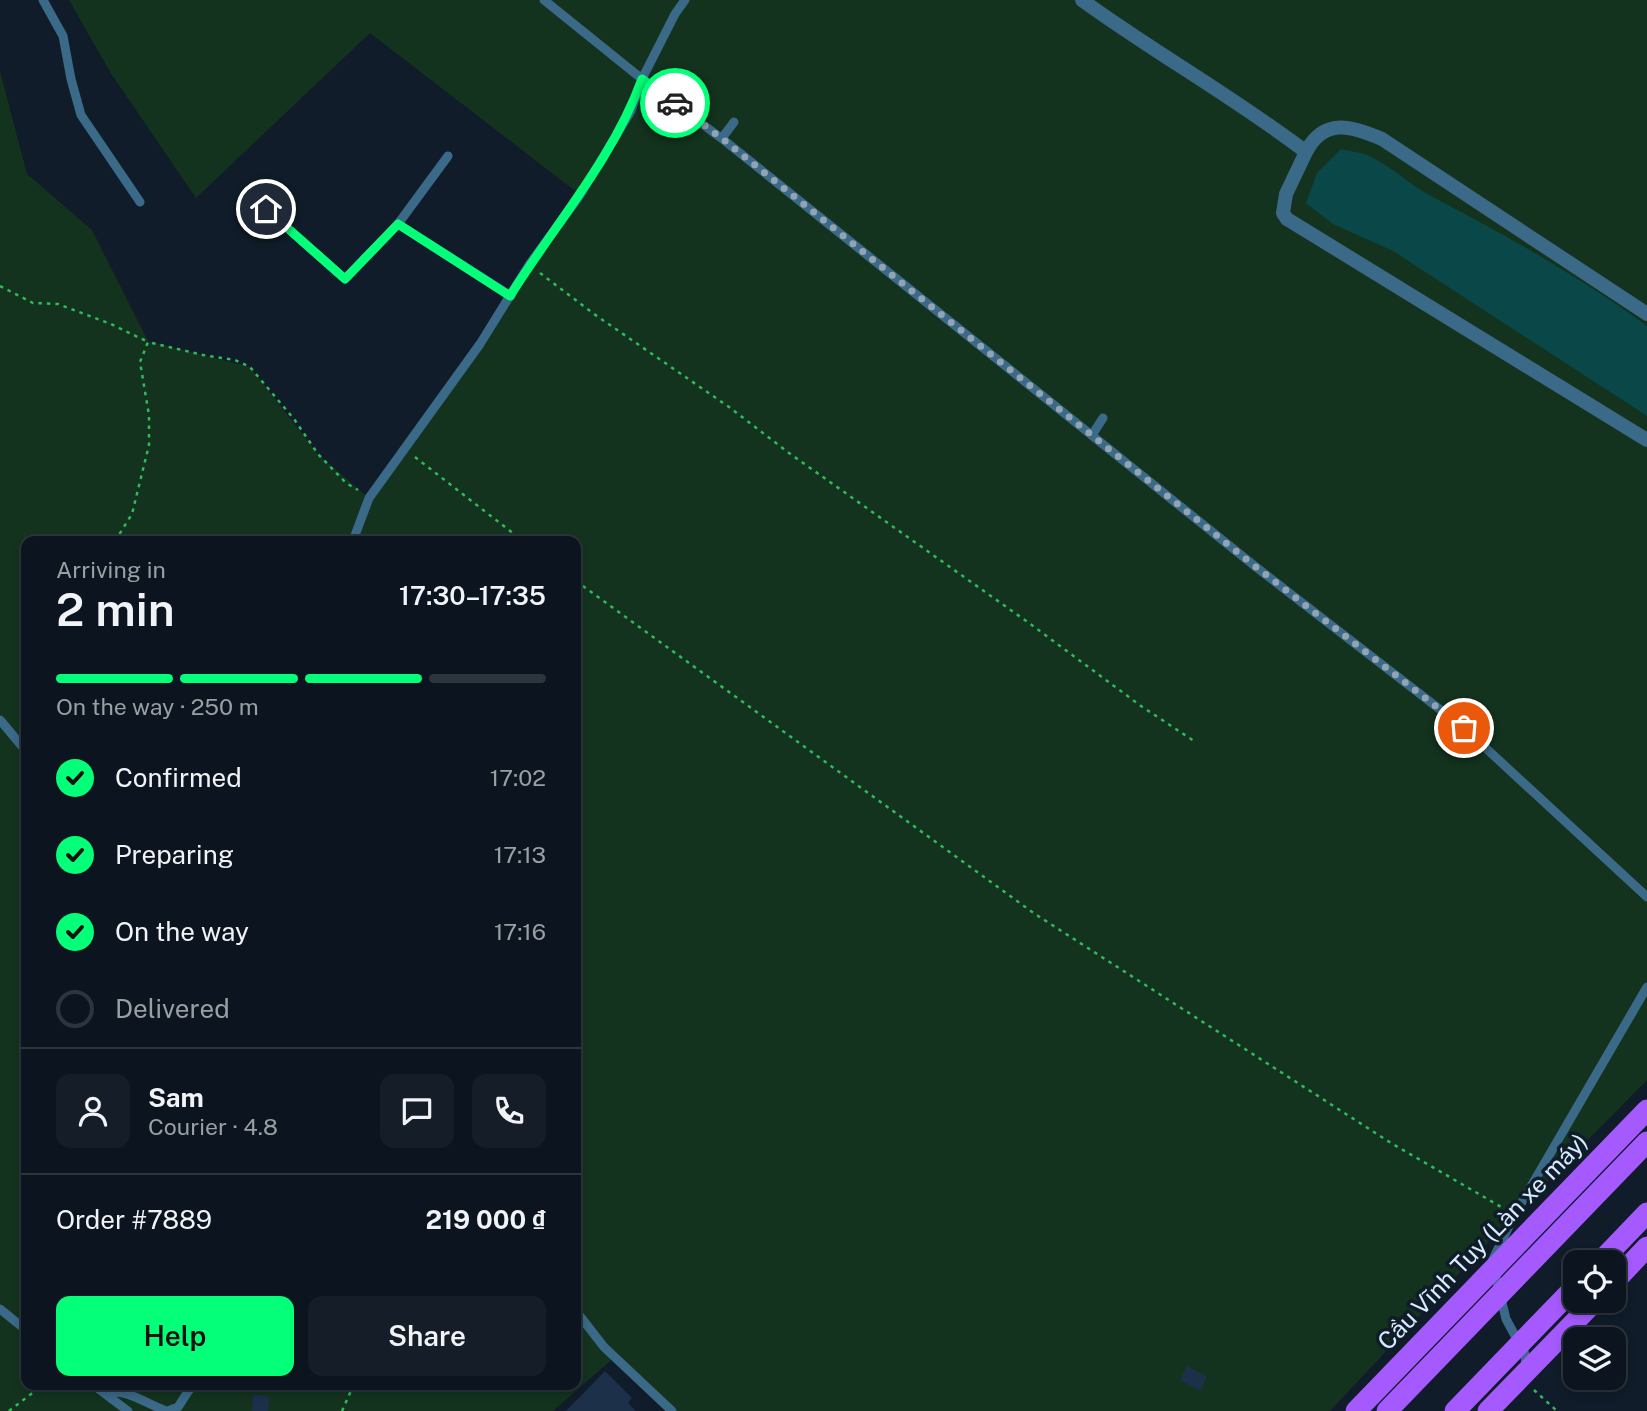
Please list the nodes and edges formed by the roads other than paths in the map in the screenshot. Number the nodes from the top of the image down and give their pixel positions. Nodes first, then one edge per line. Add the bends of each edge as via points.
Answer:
1 (43, 0) edge
2 (544, 0) edge
3 (685, 0) edge
4 (1082, 0) edge
5 (642, 79) junction
6 (734, 122) dead end
7 (722, 138) junction
8 (1306, 152) junction
9 (448, 156) dead end
10 (140, 202) dead end
11 (266, 209) dead end
12 (398, 224) junction
13 (510, 296) junction
14 (1647, 314) edge
15 (1103, 418) dead end
16 (1092, 435) junction
17 (1647, 440) edge
18 (355, 536) edge
19 (1475, 711) dead end
20 (0, 720) edge
21 (1464, 728) junction
22 (21, 745) edge
23 (1647, 897) edge
24 (1647, 987) edge
25 (1647, 1110) edge
26 (1647, 1142) edge
27 (1647, 1213) edge
28 (1647, 1247) edge
29 (1612, 1250) edge
30 (1647, 1256) edge
31 (1626, 1269) edge
32 (1626, 1278) edge
33 (1563, 1299) edge
34 (0, 1309) edge
35 (1583, 1313) edge
36 (1590, 1313) edge
37 (581, 1317) edge
38 (21, 1326) edge
39 (1526, 1378) junction
40 (101, 1390) edge
41 (189, 1390) edge
42 (107, 1394) junction
43 (128, 1411) edge
44 (167, 1411) edge
45 (672, 1411) edge
46 (1356, 1411) edge
47 (1387, 1411) edge
48 (1455, 1411) edge
49 (1489, 1411) edge
50 (1496, 1411) edge

1 - 10 lane via 63,36 81,115
2 - 5 lane
3 - 5 lane
4 - 8 street
5 - 7 lane
5 - 13 lane via 631,111 580,195
6 - 7 lane
7 - 16 lane
8 - 14 street via 1323,131 1337,127 1382,139
8 - 17 street via 1286,194 1283,213 1287,219
9 - 12 lane
11 - 12 lane via 345,279
12 - 13 lane
13 - 18 lane via 369,498
15 - 16 lane
16 - 21 lane
19 - 21 lane
20 - 22 lane
21 - 23 lane
24 - 39 lane via 1492,1261 1506,1319 1525,1354
25 - 46 highway, Cầu Vĩnh Tuy (Làn xe máy), bridge
26 - 47 highway, bridge
27 - 29 highway
28 - 31 highway
30 - 32 lane
33 - 48 highway, bridge
34 - 38 lane
35 - 49 highway, bridge
36 - 39 lane
37 - 45 lane via 604,1347
39 - 50 lane
40 - 42 lane
41 - 44 lane via 178,1407
42 - 43 lane
42 - 44 lane via 129,1394

